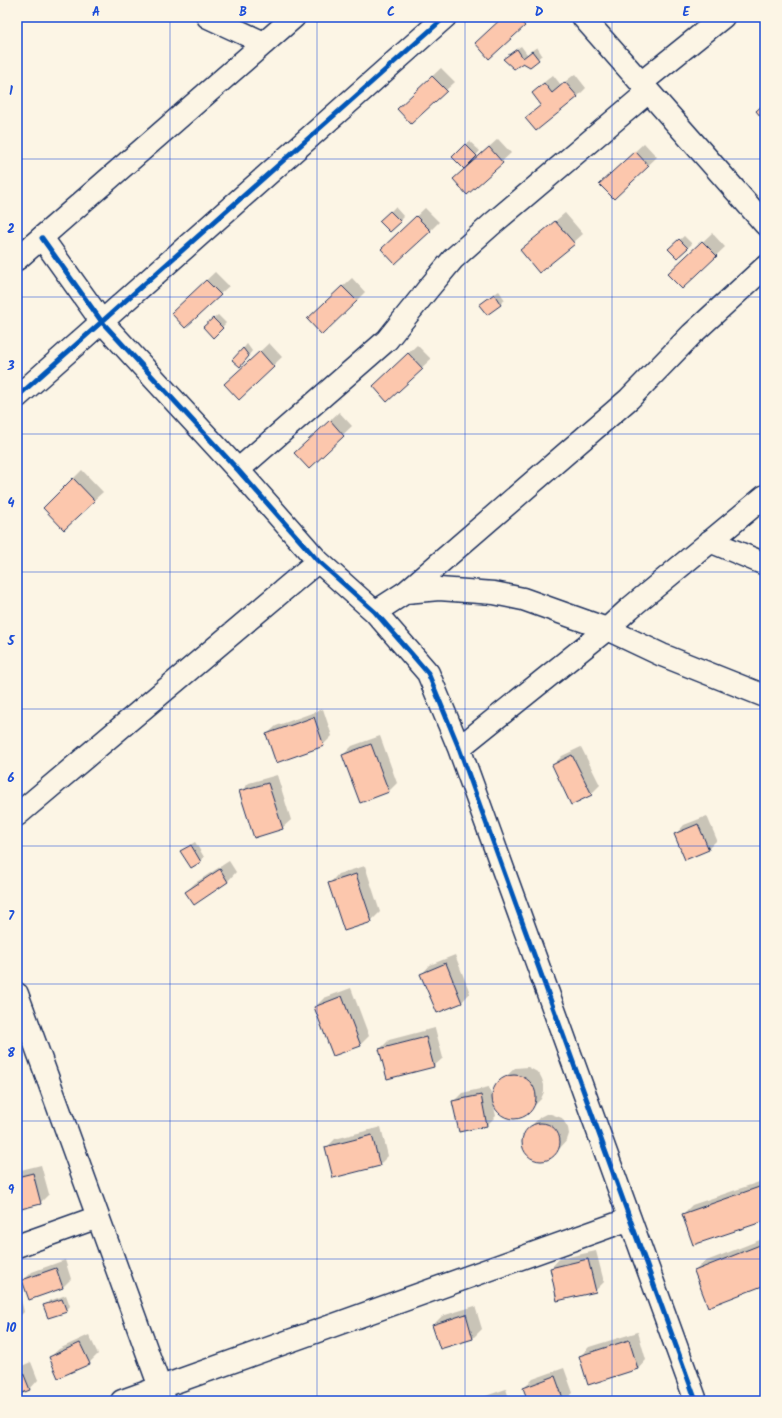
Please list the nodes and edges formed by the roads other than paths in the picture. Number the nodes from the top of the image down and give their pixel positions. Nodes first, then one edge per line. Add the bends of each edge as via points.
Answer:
1 (208, 17) edge
2 (294, 17) edge
3 (445, 17) edge
4 (582, 17) edge
5 (723, 17) edge
6 (264, 43) junction
7 (645, 88) junction
8 (765, 224) edge
9 (42, 238) junction
10 (17, 259) edge
11 (765, 267) edge
12 (102, 322) junction
13 (17, 397) edge
14 (238, 470) junction
15 (765, 496) edge
16 (710, 541) junction
17 (318, 561) junction
18 (765, 564) edge
19 (406, 592) junction
20 (375, 612) junction
21 (607, 629) junction
22 (765, 696) edge
23 (459, 748) junction
24 (17, 815) edge
25 (17, 994) edge
26 (26, 1047) edge
27 (98, 1217) junction
28 (630, 1219) junction
29 (17, 1246) edge
30 (163, 1394) edge
31 (122, 1401) edge
32 (696, 1401) edge

1 - 6 street
2 - 6 street
3 - 12 street
4 - 7 street
5 - 7 street
6 - 9 street
7 - 8 street
7 - 14 street via 454,260 387,340
9 - 10 street
9 - 12 street
11 - 19 street via 692,334 629,398
12 - 13 street
12 - 14 street
14 - 17 street
15 - 16 street
16 - 18 street
16 - 21 street
17 - 20 street
17 - 24 street
19 - 20 street
19 - 21 street via 439,589 494,593 523,599
20 - 23 street via 428,673
21 - 22 street via 662,655
21 - 23 street
23 - 28 street
25 - 26 street
26 - 27 street
27 - 29 street
27 - 30 street
28 - 30 street
28 - 32 street
30 - 31 street

